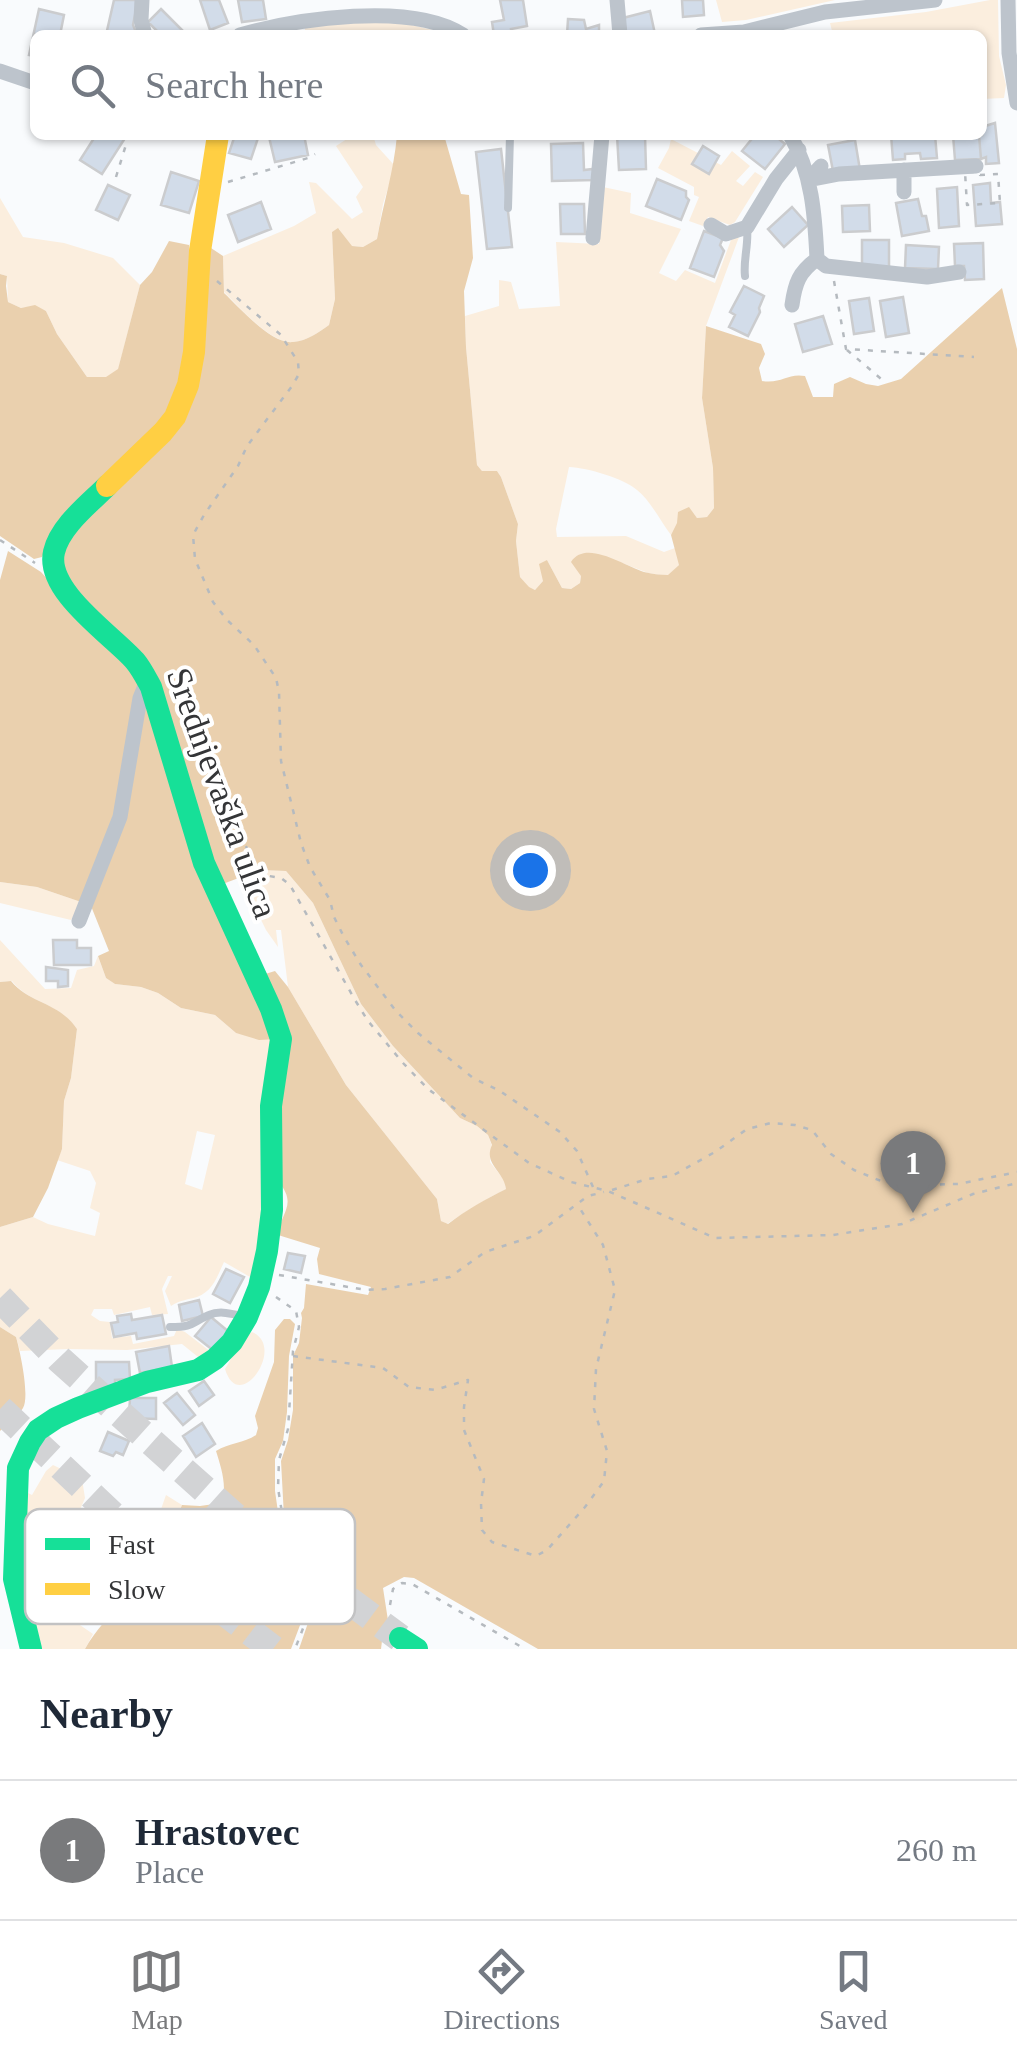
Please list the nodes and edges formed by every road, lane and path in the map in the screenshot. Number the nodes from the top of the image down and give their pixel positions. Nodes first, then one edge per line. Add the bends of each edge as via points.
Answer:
1 (142, 0) edge
2 (617, 0) edge
3 (935, 0) edge
4 (1008, 0) edge
5 (143, 30) edge
6 (272, 30) edge
7 (451, 30) edge
8 (620, 30) edge
9 (749, 30) edge
10 (0, 71) edge
11 (30, 81) edge
12 (1017, 103) edge
13 (127, 140) edge
14 (216, 140) edge
15 (510, 140) edge
16 (602, 140) edge
17 (794, 142) edge
18 (314, 154) dead end
19 (821, 166) dead end
20 (976, 166) junction
21 (904, 170) junction
22 (116, 177) dead end
23 (808, 180) junction
24 (207, 188) junction
25 (904, 192) dead end
26 (508, 208) dead end
27 (711, 225) dead end
28 (747, 227) junction
29 (593, 238) dead end
30 (822, 262) junction
31 (853, 270) junction
32 (959, 272) dead end
33 (198, 273) junction
34 (887, 274) junction
35 (745, 276) dead end
36 (856, 287) dead end
37 (895, 292) dead end
38 (792, 305) dead end
39 (846, 349) junction
40 (974, 357) dead end
41 (886, 383) dead end
42 (0, 540) edge
43 (54, 572) junction
44 (148, 681) junction
45 (178, 716) dead end
46 (79, 921) dead end
47 (1017, 1172) edge
48 (1017, 1183) edge
49 (593, 1186) junction
50 (608, 1191) junction
51 (578, 1205) junction
52 (261, 1279) junction
53 (247, 1317) junction
54 (170, 1327) dead end
55 (293, 1356) junction
56 (281, 1509) edge
57 (390, 1605) dead end
58 (304, 1624) edge
59 (31, 1649) edge
60 (295, 1649) edge
61 (525, 1649) edge

1 - 5 street
2 - 8 street
3 - 9 street via 825,12
4 - 12 street
6 - 7 street via 318,19 385,16
10 - 11 street
13 - 22 path
14 - 24 street
15 - 26 lane
16 - 29 street
17 - 23 street
17 - 28 street
18 - 24 path
19 - 23 street
20 - 20 path via 977,172 965,172 967,205 1000,202 998,174 980,175
20 - 21 street
21 - 23 street
21 - 25 street
23 - 30 street
24 - 33 street
27 - 28 street via 726,234
28 - 35 lane
30 - 31 street
30 - 38 street via 804,268
30 - 39 path via 834,281
31 - 34 street
31 - 36 street
32 - 34 street
33 - 43 street via 186,398 163,432 68,523 54,552
33 - 49 path via 282,335 298,362 299,374 193,535 212,602 254,644 276,678 281,761 310,867 344,938 396,1011 473,1078 560,1132
34 - 37 street
39 - 40 path
39 - 41 path
42 - 43 path
43 - 44 street, Srednjevaška ulica
44 - 46 street via 120,816
44 - 52 street, Srednjevaška ulica via 204,863 281,1039 271,1106 272,1210
45 - 49 path via 254,860 290,885 355,1000 403,1063 529,1163
47 - 50 path via 958,1184 881,1182 831,1154 812,1130 770,1123 747,1129 672,1176
48 - 50 path via 902,1224 834,1235 715,1238
49 - 50 path
50 - 51 path
51 - 52 path via 534,1236 486,1252 450,1277 366,1290
51 - 55 path via 602,1245 615,1290 596,1369 594,1409 607,1451 604,1481 536,1556 492,1542 482,1530 484,1479 464,1430 468,1380 435,1390 409,1387 383,1368
52 - 53 street, Srednjevaška ulica
52 - 55 path via 296,1310
53 - 54 lane via 210,1314 187,1327
53 - 59 street, Srednjevaška ulica via 232,1342 198,1370 78,1408 38,1430 30,1442 18,1468 14,1579
55 - 56 path via 279,1460
57 - 61 path via 392,1589 412,1584
58 - 60 path

